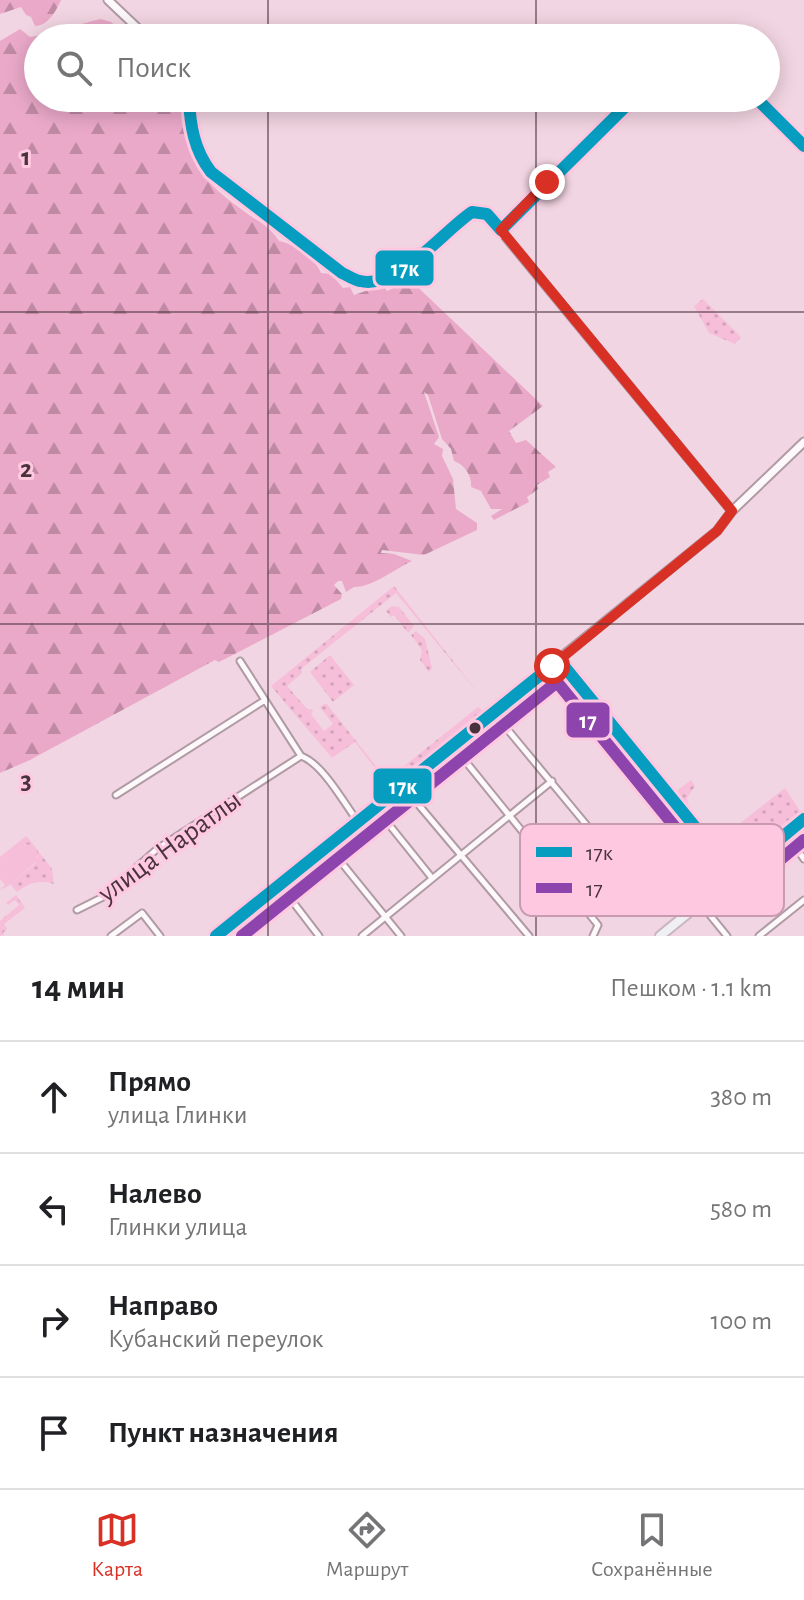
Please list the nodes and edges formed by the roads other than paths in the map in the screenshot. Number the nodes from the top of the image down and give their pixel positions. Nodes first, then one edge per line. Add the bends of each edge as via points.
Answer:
1 (108, 0) edge
2 (133, 24) edge
3 (190, 112) edge
4 (620, 112) edge
5 (770, 112) edge
6 (804, 146) edge
7 (501, 230) junction
8 (804, 442) edge
9 (732, 511) junction
10 (559, 660) junction
11 (240, 661) dead end
12 (552, 666) junction
13 (536, 678) junction
14 (265, 700) junction
15 (301, 756) junction
16 (552, 781) junction
17 (116, 795) dead end
18 (378, 805) junction
19 (510, 815) junction
20 (804, 819) edge
21 (358, 822) junction
22 (586, 824) edge
23 (680, 824) edge
24 (692, 824) edge
25 (520, 828) edge
26 (786, 834) joint
27 (328, 846) junction
28 (459, 855) junction
29 (804, 859) edge
30 (432, 878) junction
31 (280, 885) junction
32 (804, 900) edge
33 (77, 910) dead end
34 (591, 916) edge
35 (686, 916) edge
36 (711, 916) edge
37 (385, 918) junction
38 (111, 936) edge
39 (160, 936) edge
40 (216, 936) edge
41 (319, 936) edge
42 (362, 936) edge
43 (401, 936) edge
44 (529, 936) edge
45 (593, 936) edge
46 (660, 936) edge
47 (727, 936) edge
48 (759, 936) edge

1 - 2 main road
3 - 7 main road via 192,133 211,172 354,280 376,281 398,273 467,214 487,214
4 - 7 main road
5 - 6 main road
7 - 9 main road
8 - 9 main road
9 - 10 main road via 717,531
10 - 12 main road
10 - 24 main road
11 - 14 street
12 - 13 main road
12 - 23 main road
13 - 16 street via 538,689 503,724
13 - 18 main road
14 - 15 street
14 - 17 street
15 - 21 street via 314,764
15 - 33 street, улица Наратлы via 157,849 103,897
16 - 19 street
16 - 22 street
18 - 21 main road
18 - 30 street
19 - 25 street
19 - 28 street
19 - 28 street via 462,757 412,797
20 - 26 main road
21 - 27 main road
26 - 29 street
27 - 31 main road
27 - 37 street
28 - 30 street
28 - 44 street
30 - 37 street
31 - 40 main road
31 - 41 street
32 - 48 street
34 - 45 street via 598,925
35 - 46 main road
36 - 47 street
37 - 42 street
37 - 43 street
38 - 39 street via 142,913

